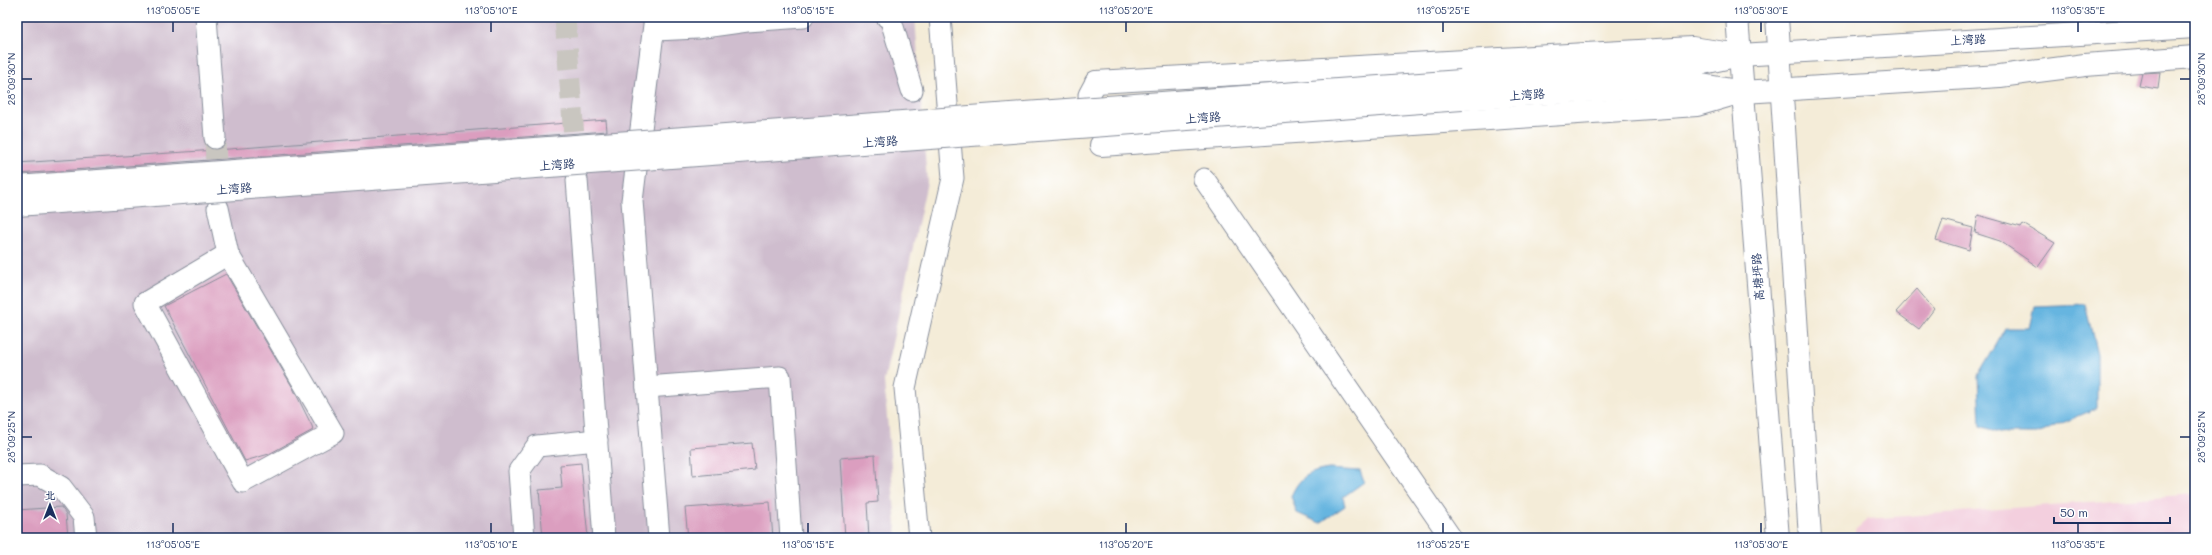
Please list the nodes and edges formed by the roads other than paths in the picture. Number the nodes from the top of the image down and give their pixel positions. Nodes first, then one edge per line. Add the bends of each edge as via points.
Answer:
1 (206, 17) edge
2 (803, 17) edge
3 (887, 17) edge
4 (940, 17) edge
5 (1737, 17) edge
6 (1777, 17) edge
7 (655, 24) edge
8 (2195, 27) edge
9 (1780, 52) junction
10 (1740, 55) junction
11 (2195, 57) edge
12 (1096, 82) joint
13 (1782, 89) junction
14 (912, 90) dead end
15 (1462, 90) junction
16 (1743, 92) junction
17 (215, 138) tunnel mouth
18 (1101, 145) joint
19 (1204, 179) dead end
20 (578, 180) tunnel mouth
21 (17, 187) edge
22 (17, 205) edge
23 (218, 208) tunnel mouth
24 (228, 254) junction
25 (647, 387) junction
26 (597, 440) junction
27 (17, 476) edge
28 (86, 538) edge
29 (524, 538) edge
30 (604, 538) edge
31 (658, 538) edge
32 (791, 538) edge
33 (919, 538) edge
34 (1451, 538) edge
35 (1778, 538) edge
36 (1810, 538) edge

1 - 17 street
2 - 7 street via 697,28
3 - 14 street via 890,18
4 - 33 street via 953,178 905,388
5 - 10 main road, 高塘坪路
6 - 9 main road
7 - 25 street via 632,201
8 - 9 main road, 上湾路
9 - 10 main road, 上湾路
9 - 13 main road
10 - 12 main road, 上湾路 via 1692,48
10 - 15 main road, 上湾路 via 1694,65
10 - 16 main road, 高塘坪路
11 - 13 main road, 上湾路 via 2085,65 2000,76
12 - 18 street via 1090,95 1094,139
13 - 16 main road, 上湾路
13 - 36 main road
15 - 16 main road, 上湾路 via 1696,84
15 - 21 main road, 上湾路, bridge
15 - 22 main road, 上湾路, bridge
16 - 18 main road, 上湾路 via 1697,105
16 - 35 main road, 高塘坪路
19 - 34 street
20 - 26 street
23 - 24 street
24 - 24 street via 145,304 243,482 333,433
25 - 31 street
25 - 32 street via 780,377
26 - 29 street via 538,446 519,471
26 - 30 street
27 - 28 street via 40,475 61,487 84,517

